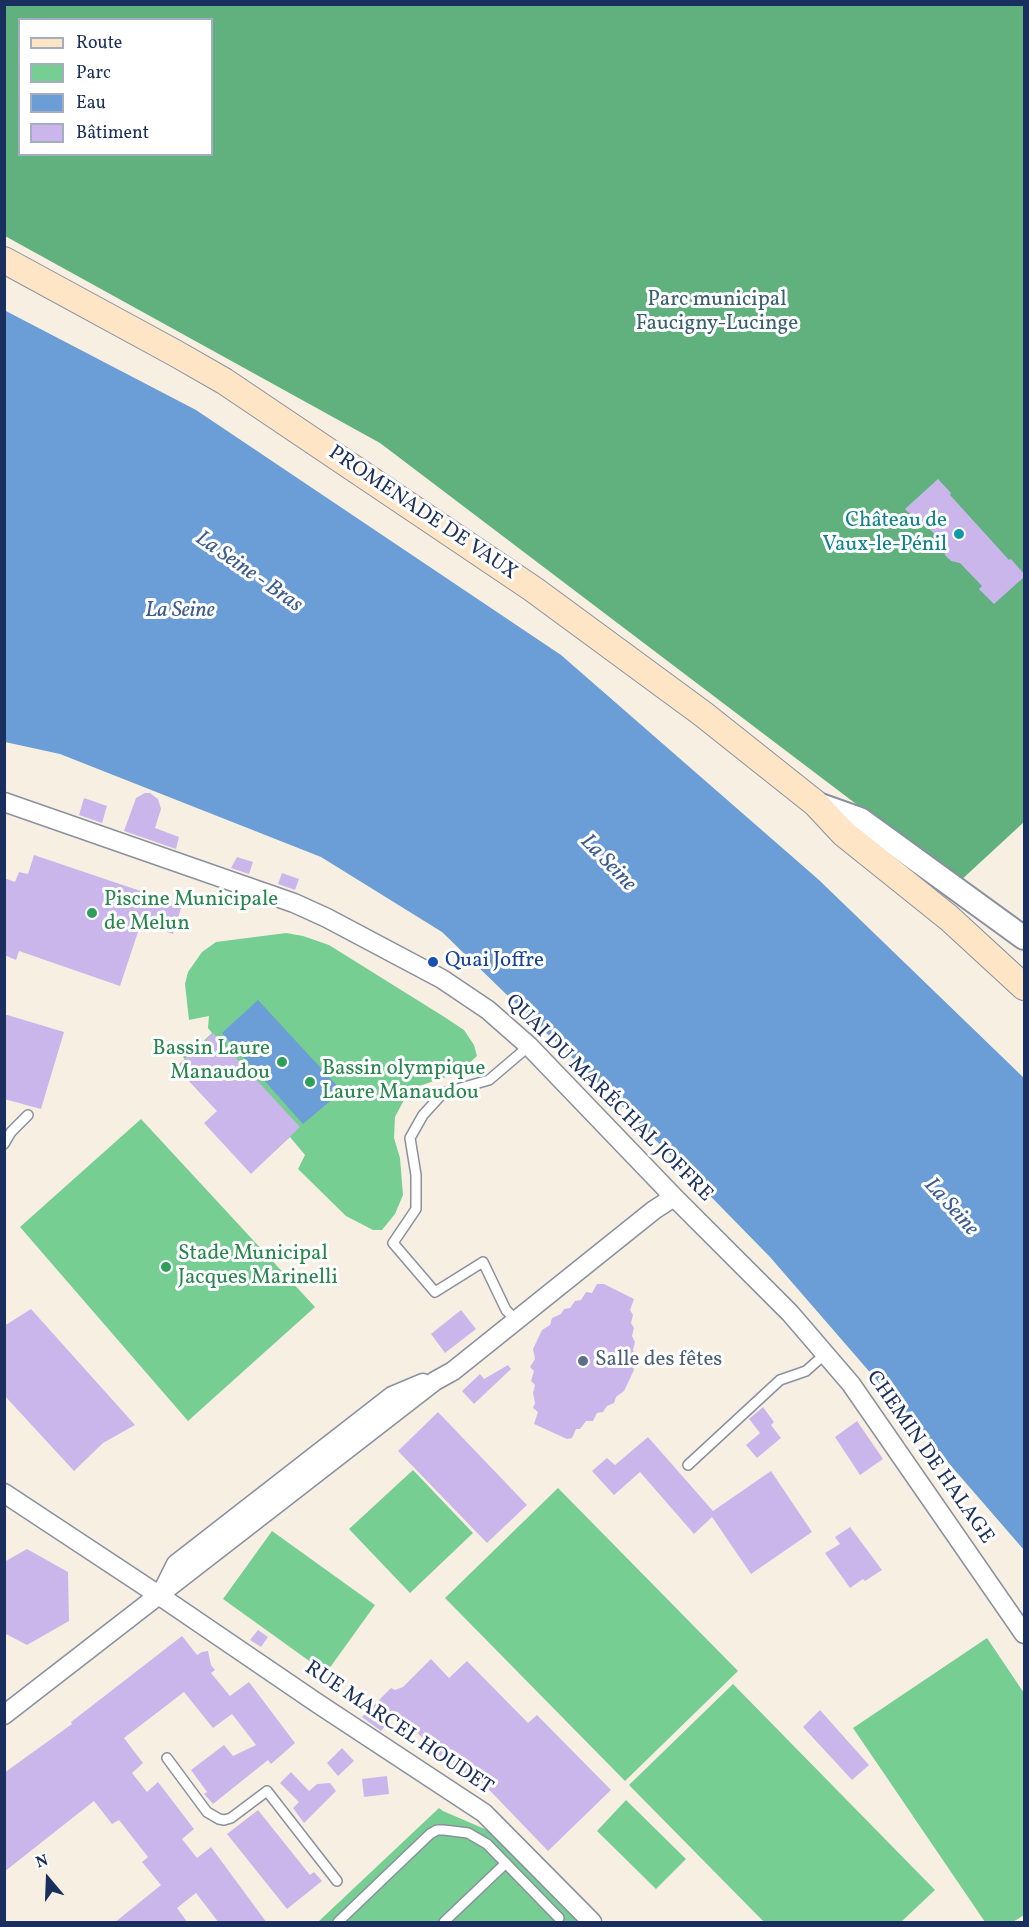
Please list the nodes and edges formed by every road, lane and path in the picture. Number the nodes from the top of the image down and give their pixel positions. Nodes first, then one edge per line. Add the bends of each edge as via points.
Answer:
1 (4, 260) edge
2 (4, 802) edge
3 (815, 803) junction
4 (1024, 938) edge
5 (1024, 987) edge
6 (529, 1046) junction
7 (28, 1115) dead end
8 (4, 1144) edge
9 (674, 1197) junction
10 (790, 1313) joint
11 (517, 1321) junction
12 (825, 1354) junction
13 (688, 1465) dead end
14 (4, 1493) edge
15 (160, 1596) junction
16 (1024, 1634) edge
17 (4, 1716) edge
18 (167, 1758) dead end
19 (506, 1863) junction
20 (337, 1881) dead end
21 (574, 1904) junction
22 (557, 1920) edge
23 (338, 1923) edge
24 (444, 1923) edge
25 (592, 1923) edge

1 - 3 main road, PROMENADE DE VAUX via 176,353 290,425 533,589 686,701
2 - 6 street, QUAI DU MARÉCHAL JOFFRE via 327,918 442,979 488,1010
3 - 4 street via 860,819
3 - 5 main road, PROMENADE DE VAUX via 843,832 949,918
6 - 9 street, QUAI DU MARÉCHAL JOFFRE
6 - 11 lane via 489,1080 443,1093 423,1115 410,1138 416,1209 393,1243 435,1292 483,1262 506,1310
7 - 8 lane
9 - 10 street, QUAI DU MARÉCHAL JOFFRE
9 - 11 street
10 - 12 street, CHEMIN DE HALAGE
11 - 15 street via 453,1371 392,1396 176,1564
12 - 13 lane via 806,1371 780,1380
12 - 16 street, CHEMIN DE HALAGE via 851,1384
14 - 15 street, RUE MARCEL HOUDET
15 - 17 street
15 - 21 street, RUE MARCEL HOUDET via 484,1813
18 - 20 lane via 207,1812 219,1819 231,1818 267,1791
19 - 22 lane
19 - 23 lane via 487,1844 468,1833 436,1830
19 - 24 lane
21 - 22 lane
21 - 25 street, RUE MARCEL HOUDET

